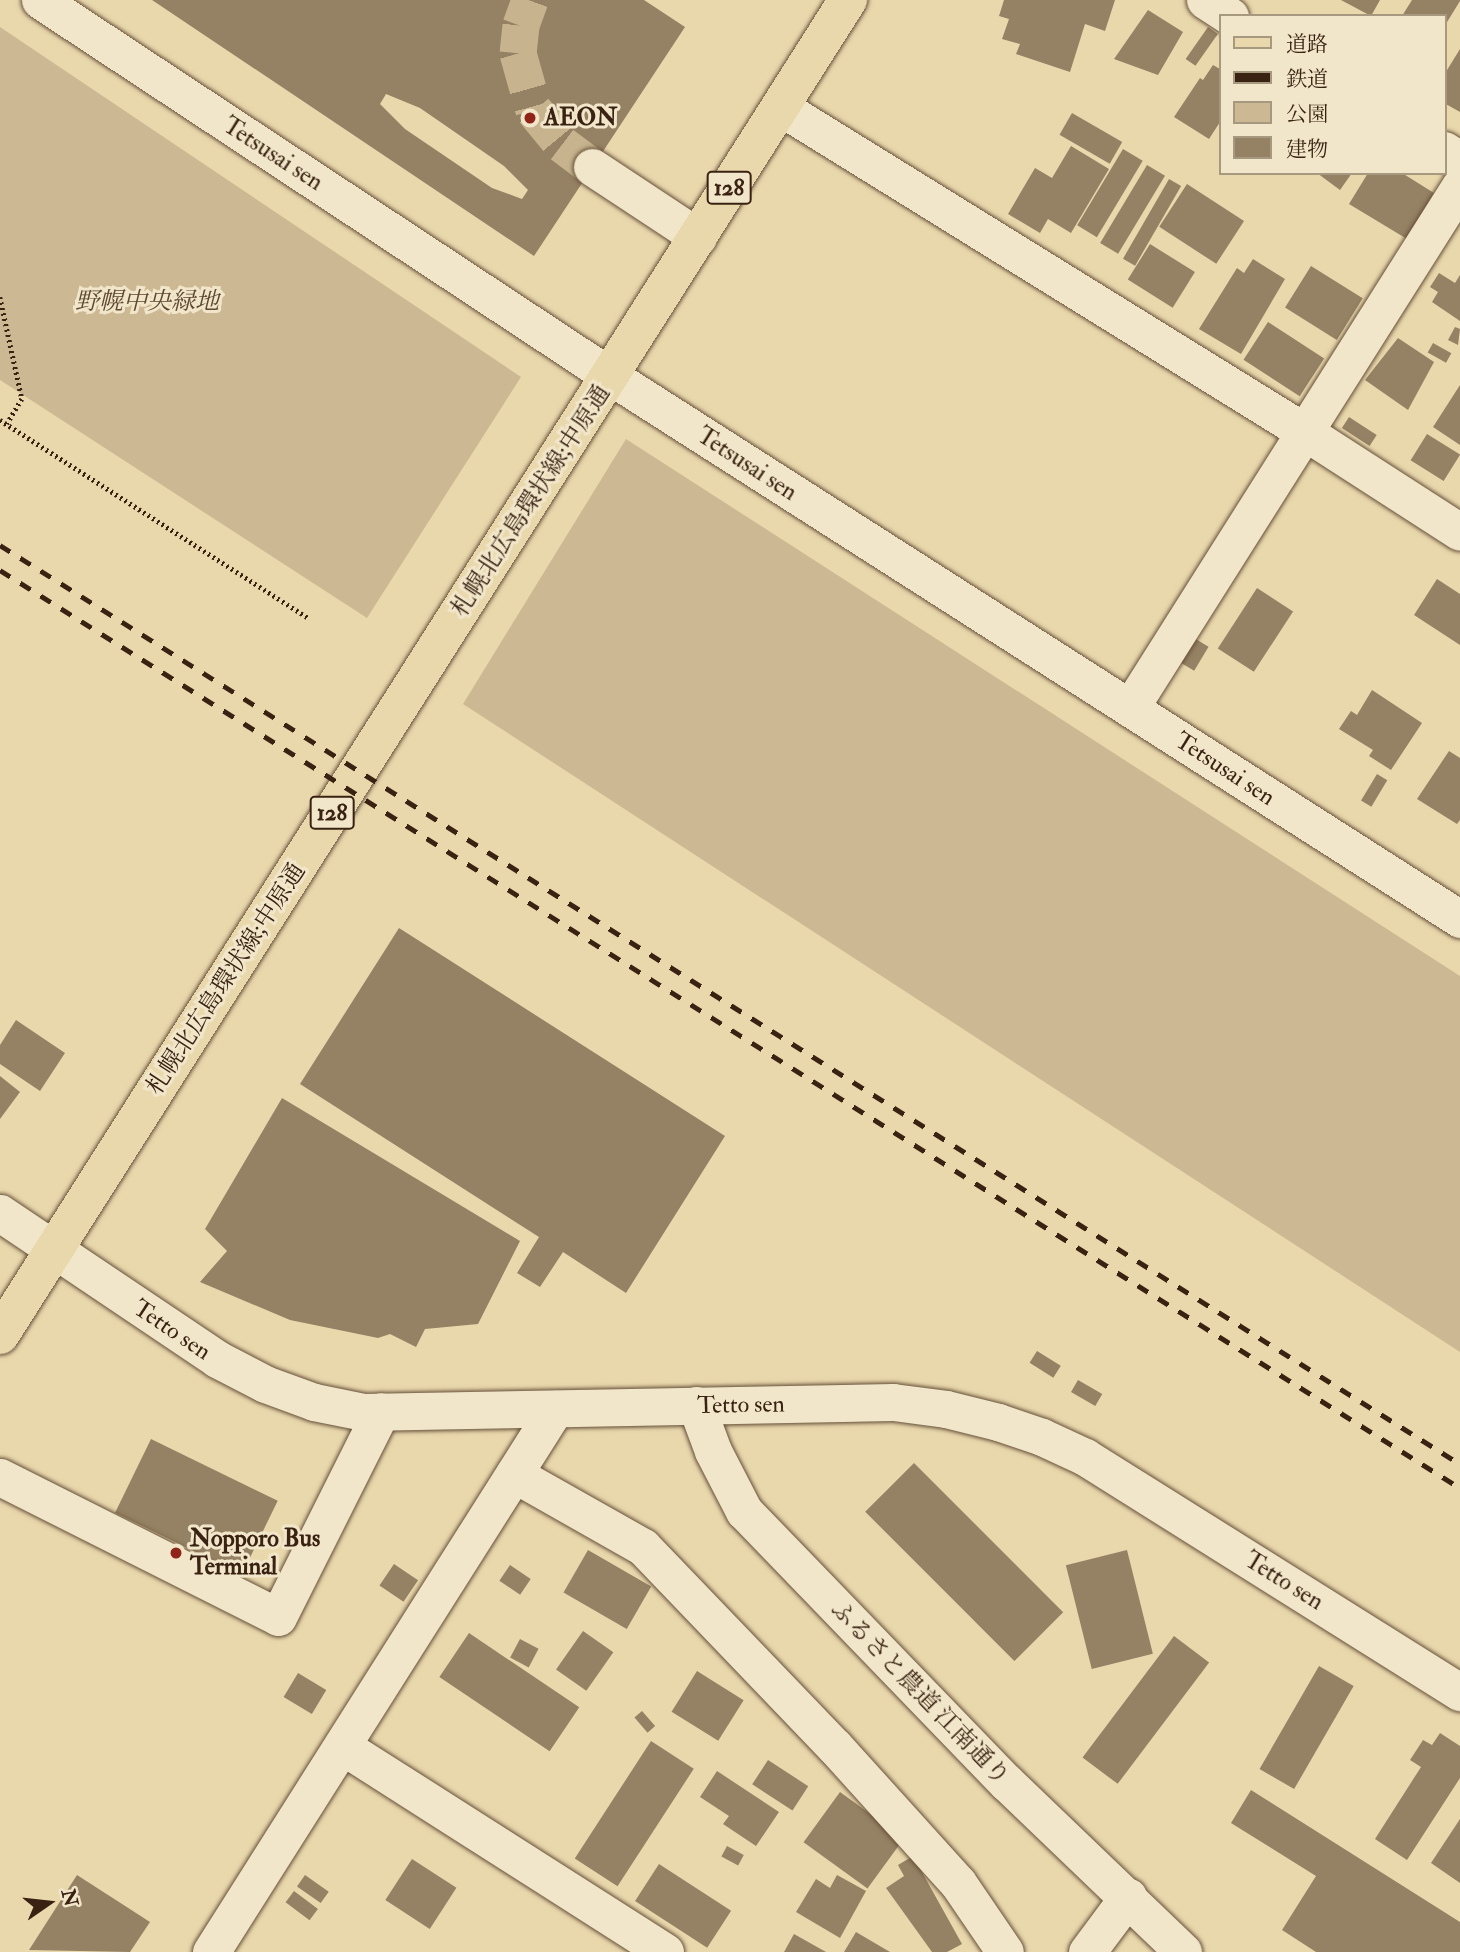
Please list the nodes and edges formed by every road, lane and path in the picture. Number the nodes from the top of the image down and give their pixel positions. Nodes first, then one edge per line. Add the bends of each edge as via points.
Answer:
1 (40, 0) edge
2 (848, 0) edge
3 (1205, 0) edge
4 (1227, 14) edge
5 (780, 107) junction
6 (592, 167) tunnel mouth
7 (1460, 186) edge
8 (698, 237) junction
9 (0, 297) edge
10 (610, 376) junction
11 (0, 420) edge
12 (7, 424) junction
13 (1305, 432) junction
14 (1460, 532) edge
15 (310, 619) dead end
16 (1130, 708) junction
17 (1460, 919) edge
18 (0, 1213) edge
19 (53, 1250) junction
20 (0, 1335) edge
21 (696, 1405) junction
22 (555, 1409) junction
23 (381, 1411) junction
24 (514, 1474) junction
25 (0, 1477) edge
26 (1460, 1692) edge
27 (342, 1746) junction
28 (1128, 1898) junction
29 (211, 1952) edge
30 (665, 1952) edge
31 (1005, 1952) edge
32 (1087, 1952) edge
33 (1183, 1952) edge

1 - 10 street, Tetsusai sen
2 - 5 main road, 128
3 - 4 street
5 - 8 main road, 128
5 - 13 street
6 - 8 street
7 - 13 street
8 - 10 main road, 128
9 - 12 path via 22,399
10 - 16 street, Tetsusai sen
10 - 19 main road, 札幌北広島環状線;中原通 / 128
11 - 12 path
12 - 15 path
13 - 14 street
13 - 16 street
16 - 17 street, Tetsusai sen
18 - 19 street, Tetto sen
19 - 20 main road, 札幌北広島環状線;中原通 / 128
19 - 23 street, Tetto sen via 216,1359 265,1384 314,1402
21 - 22 street, Tetto sen
21 - 26 street, Tetto sen via 892,1402 946,1409 1042,1437 1085,1457
21 - 28 street, ふるさと農道 江南通り via 744,1511 1007,1783
22 - 23 street, Tetto sen
22 - 24 street
23 - 25 street via 278,1617
24 - 27 street
24 - 31 street via 643,1547 949,1873
27 - 29 street
27 - 30 street
28 - 32 street
28 - 33 street, ふるさと農道 江南通り

